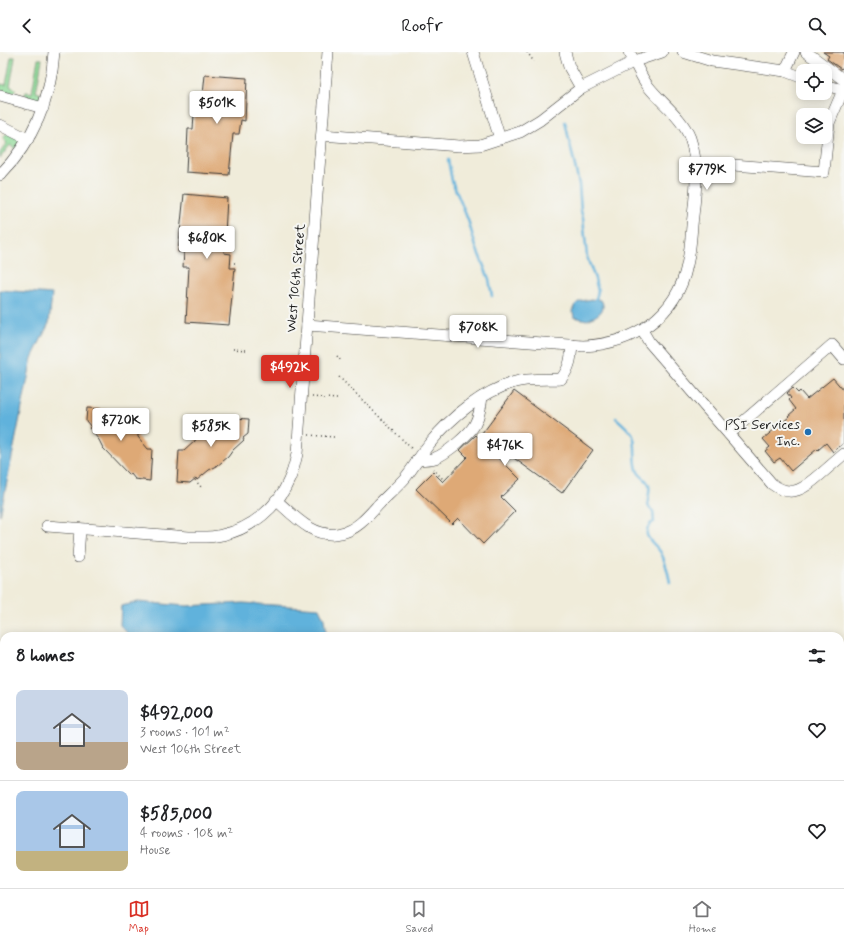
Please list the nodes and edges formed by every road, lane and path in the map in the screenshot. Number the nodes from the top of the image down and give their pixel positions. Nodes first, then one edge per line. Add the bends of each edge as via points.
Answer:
1 (54, 52) edge
2 (328, 52) edge
3 (472, 52) edge
4 (527, 52) edge
5 (565, 52) edge
6 (662, 52) edge
7 (683, 52) edge
8 (794, 52) edge
9 (806, 52) edge
10 (632, 56) edge
11 (713, 56) edge
12 (534, 62) dead end
13 (785, 72) junction
14 (796, 76) edge
15 (832, 85) edge
16 (844, 86) edge
17 (581, 88) junction
18 (0, 96) edge
19 (43, 108) junction
20 (0, 125) edge
21 (322, 135) junction
22 (28, 139) junction
23 (500, 139) junction
24 (696, 164) junction
25 (0, 175) edge
26 (230, 262) dead end
27 (235, 263) dead end
28 (307, 325) junction
29 (642, 330) junction
30 (572, 345) junction
31 (233, 349) dead end
32 (246, 350) dead end
33 (337, 356) dead end
34 (844, 359) edge
35 (341, 361) dead end
36 (339, 377) dead end
37 (312, 397) dead end
38 (482, 397) junction
39 (337, 399) dead end
40 (310, 434) dead end
41 (729, 434) junction
42 (334, 437) dead end
43 (844, 454) edge
44 (416, 456) junction
45 (431, 466) dead end
46 (194, 480) dead end
47 (444, 480) dead end
48 (201, 487) dead end
49 (276, 500) junction
50 (47, 526) dead end
51 (80, 529) junction
52 (78, 557) dead end

1 - 19 street via 51,81
2 - 21 street, West 106th Street
3 - 23 street
4 - 12 path
5 - 17 street via 569,67
6 - 10 street
7 - 11 street
8 - 13 street
9 - 16 street
10 - 17 street
10 - 24 street via 658,99 679,119 692,146
11 - 13 street
13 - 14 street
15 - 16 street
16 - 24 street via 829,123 824,172
17 - 23 street via 540,120 520,132
18 - 19 street
19 - 22 street
20 - 22 street
21 - 23 street via 459,146 480,145
21 - 28 street, West 106th Street
22 - 25 street
24 - 29 street via 688,265 683,280 668,306
26 - 27 path
28 - 30 street
28 - 49 street, West 106th Street via 297,454 289,481
29 - 30 street via 607,344
29 - 41 street via 649,342
30 - 38 street via 571,361 561,379 516,382
31 - 32 path
33 - 35 path
34 - 41 street via 832,345
36 - 44 path
37 - 39 path
38 - 44 street via 452,419
38 - 44 street via 480,412 474,425 445,454 434,458
40 - 42 path
41 - 43 street via 772,484 787,491 806,487
44 - 49 street via 406,478 364,520 342,533 331,534 308,527
45 - 47 path
46 - 48 path
49 - 51 street, West 106th Street via 271,508 249,524 222,536 205,538
50 - 51 street, West 106th Street
51 - 52 street

